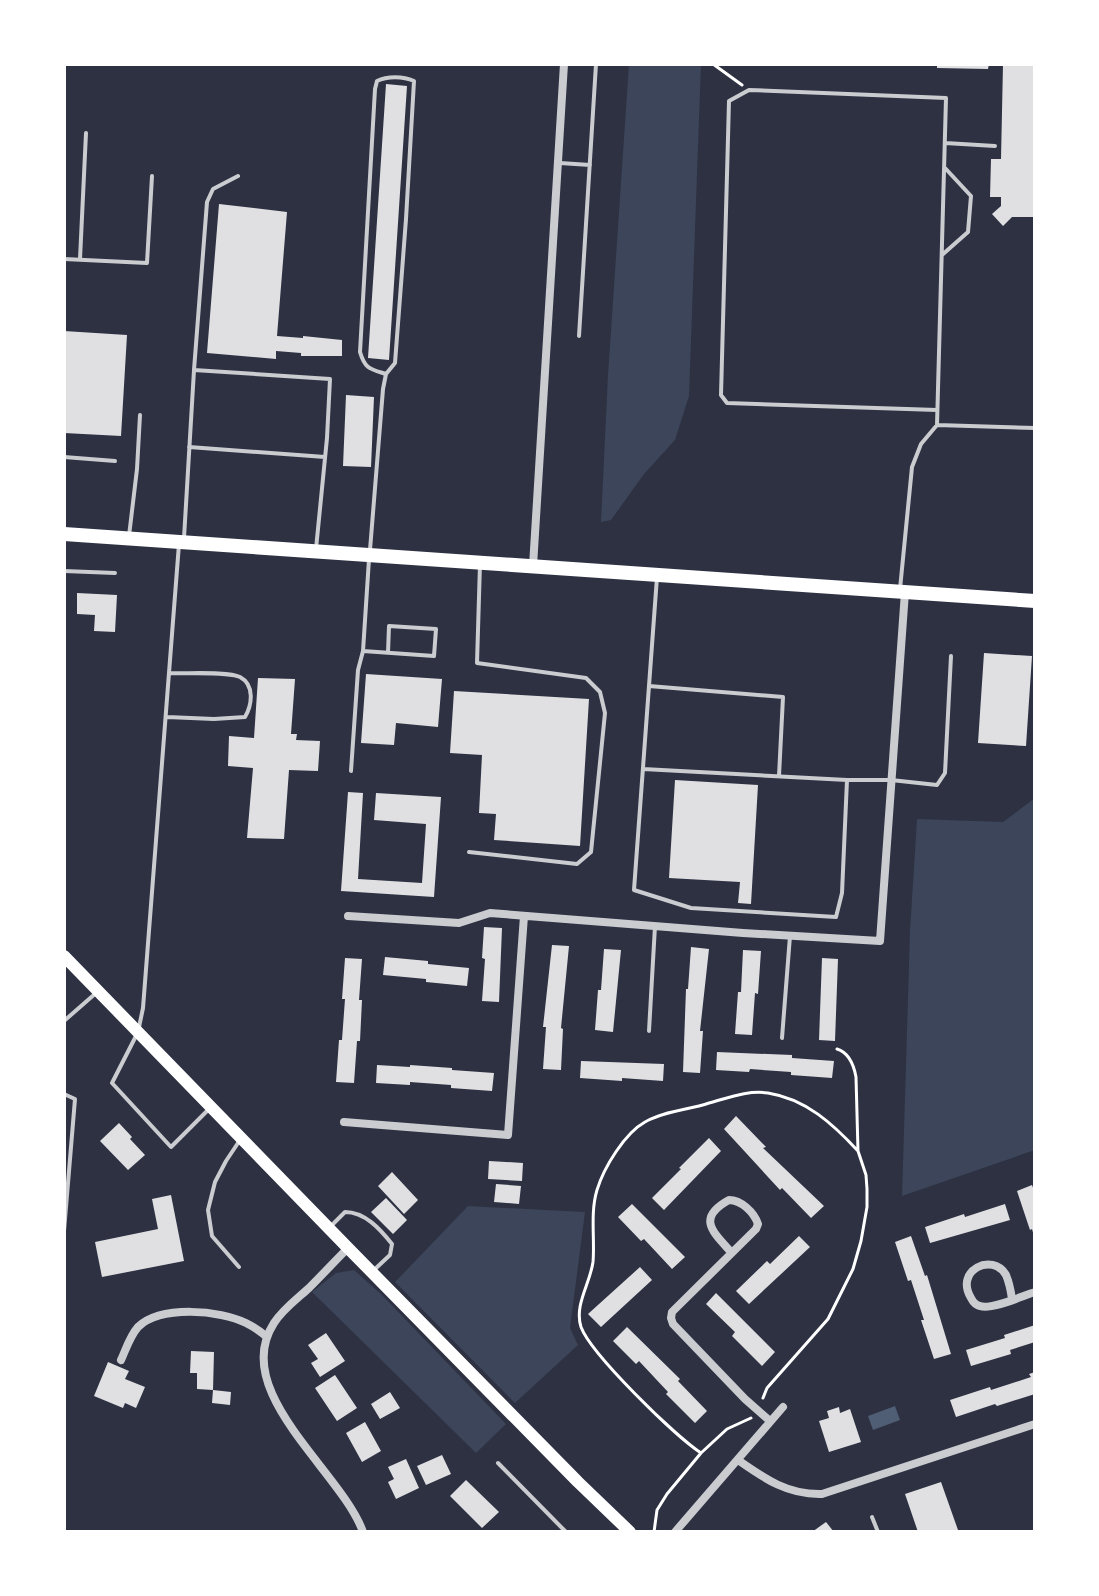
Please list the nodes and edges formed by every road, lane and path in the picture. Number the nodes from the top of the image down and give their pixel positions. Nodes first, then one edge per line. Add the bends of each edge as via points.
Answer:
1 (564, 64) edge
2 (596, 64) edge
3 (713, 64) edge
4 (749, 90) junction
5 (86, 133) dead end
6 (945, 143) junction
7 (995, 146) dead end
8 (558, 163) junction
9 (590, 165) junction
10 (944, 167) junction
11 (152, 176) dead end
12 (238, 176) dead end
13 (942, 255) junction
14 (64, 259) edge
15 (80, 259) junction
16 (579, 336) dead end
17 (194, 370) junction
18 (386, 374) junction
19 (937, 410) junction
20 (140, 415) dead end
21 (937, 425) junction
22 (1035, 428) edge
23 (189, 447) junction
24 (64, 457) edge
25 (325, 457) junction
26 (115, 461) dead end
27 (64, 534) edge
28 (129, 538) junction
29 (181, 542) junction
30 (316, 551) junction
31 (369, 555) junction
32 (480, 562) junction
33 (533, 566) junction
34 (64, 571) edge
35 (115, 573) dead end
36 (657, 574) junction
37 (902, 592) junction
38 (1035, 601) edge
39 (363, 651) junction
40 (388, 653) junction
41 (951, 656) dead end
42 (169, 673) junction
43 (649, 686) junction
44 (166, 717) junction
45 (643, 769) junction
46 (351, 771) dead end
47 (779, 776) junction
48 (847, 780) junction
49 (891, 780) junction
50 (469, 852) dead end
51 (348, 916) dead end
52 (524, 916) junction
53 (655, 926) junction
54 (790, 936) junction
55 (64, 956) edge
56 (98, 991) junction
57 (64, 1021) edge
58 (649, 1031) dead end
59 (138, 1032) junction
60 (782, 1038) dead end
61 (837, 1049) dead end
62 (64, 1094) edge
63 (211, 1107) junction
64 (344, 1122) dead end
65 (241, 1138) junction
66 (858, 1151) junction
67 (329, 1228) junction
68 (64, 1231) edge
69 (348, 1248) junction
70 (731, 1252) junction
71 (239, 1267) dead end
72 (372, 1272) junction
73 (1035, 1292) edge
74 (1012, 1299) junction
75 (267, 1337) junction
76 (121, 1360) dead end
77 (783, 1407) dead end
78 (757, 1410) junction
79 (770, 1421) junction
80 (1035, 1424) edge
81 (701, 1453) junction
82 (738, 1460) junction
83 (498, 1463) dead end
84 (872, 1517) dead end
85 (363, 1532) edge
86 (566, 1532) edge
87 (630, 1532) edge
88 (654, 1532) edge
89 (675, 1532) edge
90 (878, 1532) edge

1 - 8 street
2 - 9 lane
3 - 4 path
4 - 6 lane via 946,98
4 - 19 lane via 729,101 721,395 727,403
5 - 15 lane
6 - 7 lane
6 - 10 lane
8 - 9 lane
8 - 33 street
9 - 16 lane
10 - 13 lane
10 - 13 lane via 971,196 968,232
11 - 15 lane via 147,263
12 - 17 lane via 213,189 207,202
13 - 19 lane
14 - 15 lane
17 - 23 lane
17 - 25 lane via 330,379
18 - 18 lane via 395,363 414,81 401,78 383,78 375,89 360,352 369,368
18 - 31 lane
19 - 21 lane
20 - 28 lane
21 - 22 lane
21 - 37 lane via 921,444 912,467
23 - 25 lane
23 - 29 lane
24 - 26 lane
25 - 30 lane
27 - 28 main road
28 - 29 main road
29 - 30 main road
29 - 42 lane
30 - 31 main road
31 - 32 main road
31 - 39 lane
32 - 33 main road
32 - 50 lane via 477,663 586,678 600,692 605,713 591,852 577,864
33 - 36 main road
34 - 35 lane
36 - 37 main road
36 - 43 lane
37 - 38 main road
37 - 49 street
39 - 40 lane
39 - 46 lane
40 - 40 lane via 434,656 436,629 389,626
41 - 49 lane via 945,773 937,785
42 - 44 lane
42 - 44 lane via 240,678 247,683 250,707 245,717 232,719
43 - 45 lane
43 - 47 lane via 783,697
44 - 59 lane
45 - 47 lane
45 - 48 lane via 634,890 691,908 836,917 842,893
47 - 48 lane
48 - 49 lane
49 - 54 street via 880,941
51 - 52 street via 459,923 490,913
52 - 53 street
52 - 64 street via 508,1135
53 - 54 street
53 - 58 lane
54 - 60 lane
55 - 56 main road
56 - 57 lane
56 - 59 main road
59 - 63 main road
59 - 63 lane via 112,1083 171,1147
61 - 66 path via 854,1066
62 - 68 lane via 75,1099
63 - 65 main road
65 - 67 main road
65 - 71 lane via 215,1182 208,1210 212,1236
66 - 78 path via 866,1175 867,1207 853,1269 828,1319 767,1388
66 - 81 path via 801,1103 752,1092 646,1121 618,1148 606,1170 594,1202 593,1262 579,1310 581,1326 590,1344 625,1382
67 - 69 main road
67 - 72 lane via 345,1212 356,1212 381,1230 392,1244 390,1255
69 - 72 main road
69 - 75 street via 283,1311
70 - 70 street via 709,1226 713,1212 735,1200 758,1224
70 - 78 street via 671,1318
72 - 87 main road
73 - 74 street
74 - 74 street via 981,1307 969,1295 967,1278 971,1271 993,1264 1006,1275
75 - 76 street via 233,1318 182,1312 139,1327
75 - 85 street via 266,1379 273,1396
77 - 79 street
78 - 79 street
78 - 81 path
79 - 82 street
80 - 82 street via 822,1494 792,1491
81 - 88 path via 660,1503
82 - 89 street
83 - 86 lane
84 - 90 lane

